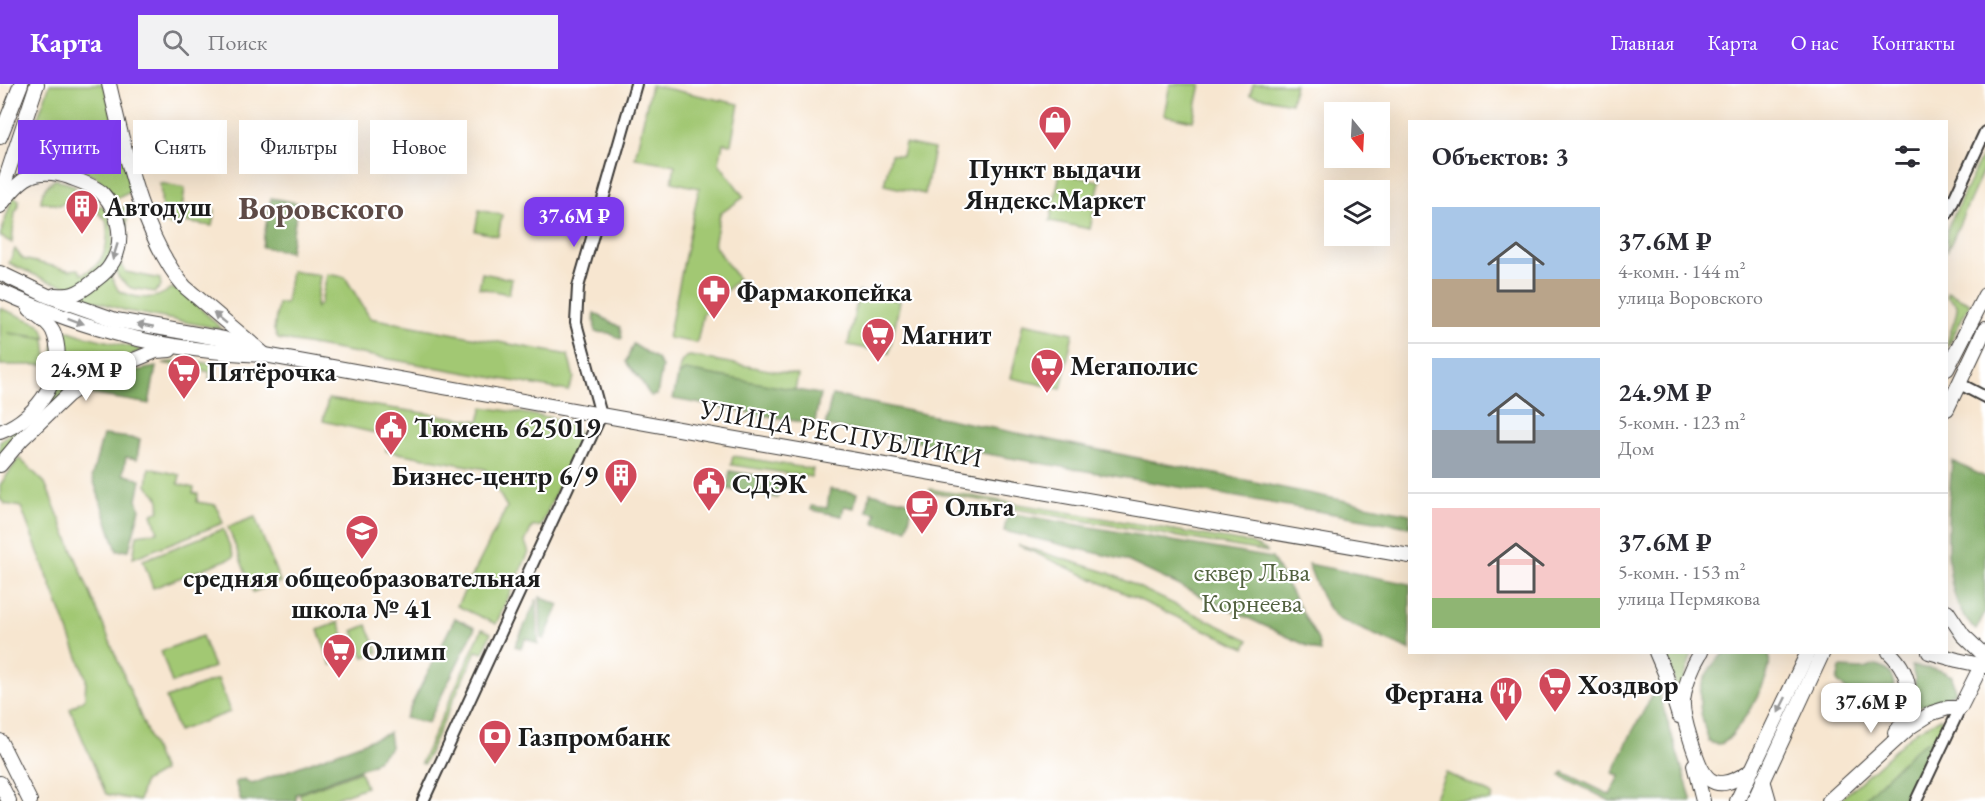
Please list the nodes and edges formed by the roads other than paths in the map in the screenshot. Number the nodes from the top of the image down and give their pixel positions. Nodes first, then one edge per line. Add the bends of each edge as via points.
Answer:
1 (21, 84) edge
2 (38, 84) edge
3 (109, 84) edge
4 (636, 84) edge
5 (1985, 132) edge
6 (0, 137) edge
7 (0, 196) edge
8 (0, 206) edge
9 (1948, 212) edge
10 (5, 275) edge
11 (2, 292) edge
12 (1985, 295) edge
13 (48, 296) junction
14 (21, 302) junction
15 (1981, 327) edge
16 (181, 348) junction
17 (265, 355) junction
18 (1949, 363) edge
19 (1960, 384) junction
20 (1985, 397) edge
21 (1948, 407) edge
22 (600, 415) junction
23 (0, 432) edge
24 (0, 465) edge
25 (1408, 556) edge
26 (1948, 612) edge
27 (1657, 654) edge
28 (1700, 654) edge
29 (1807, 654) edge
30 (1822, 654) edge
31 (1891, 654) edge
32 (1936, 654) edge
33 (1985, 656) edge
34 (1982, 673) edge
35 (1960, 708) junction
36 (0, 741) edge
37 (1750, 771) junction
38 (1763, 780) junction
39 (0, 783) edge
40 (9, 801) edge
41 (30, 801) edge
42 (423, 801) edge
43 (1704, 801) edge
44 (1737, 801) edge
45 (1754, 801) edge
46 (1769, 801) edge
47 (1820, 801) edge
48 (1829, 801) edge
49 (1916, 801) edge

1 - 6 main road
2 - 7 main road
17 -> 3 main road via 185,287 162,252 139,200
4 - 22 street via 576,304 576,323
5 - 9 street
8 -> 13 main road via 14,187 29,176 56,173 101,192 113,209 119,233 111,266 72,294
10 - 13 main road, УЛИЦА РЕСПУБЛИКИ
11 - 14 main road, УЛИЦА РЕСПУБЛИКИ
12 - 15 main road
17 -> 13 main road, УЛИЦА РЕСПУБЛИКИ via 224,339 116,320
14 -> 16 main road, УЛИЦА РЕСПУБЛИКИ via 110,333
14 - 23 main road via 53,331 56,368 54,380 42,399 21,421
15 - 18 main road
15 - 19 main road
16 - 17 main road, УЛИЦА РЕСПУБЛИКИ
16 - 24 main road via 156,351 97,375 68,395
17 - 22 main road, УЛИЦА РЕСПУБЛИКИ
19 - 20 street
19 - 21 main road
22 - 25 main road, УЛИЦА РЕСПУБЛИКИ
22 - 42 street
26 - 33 main road via 1963,635
27 - 43 main road
28 - 37 main road via 1685,687 1683,710 1699,765 1710,781 1718,783 1736,781
29 -> 37 main road
30 - 38 main road
31 - 47 main road via 1908,684 1910,696 1903,724
32 - 34 main road
34 - 35 main road
35 - 48 main road via 1932,713 1910,727
35 - 49 street
36 - 41 main road
37 - 44 main road
38 - 45 main road
38 - 46 main road
39 - 40 main road

